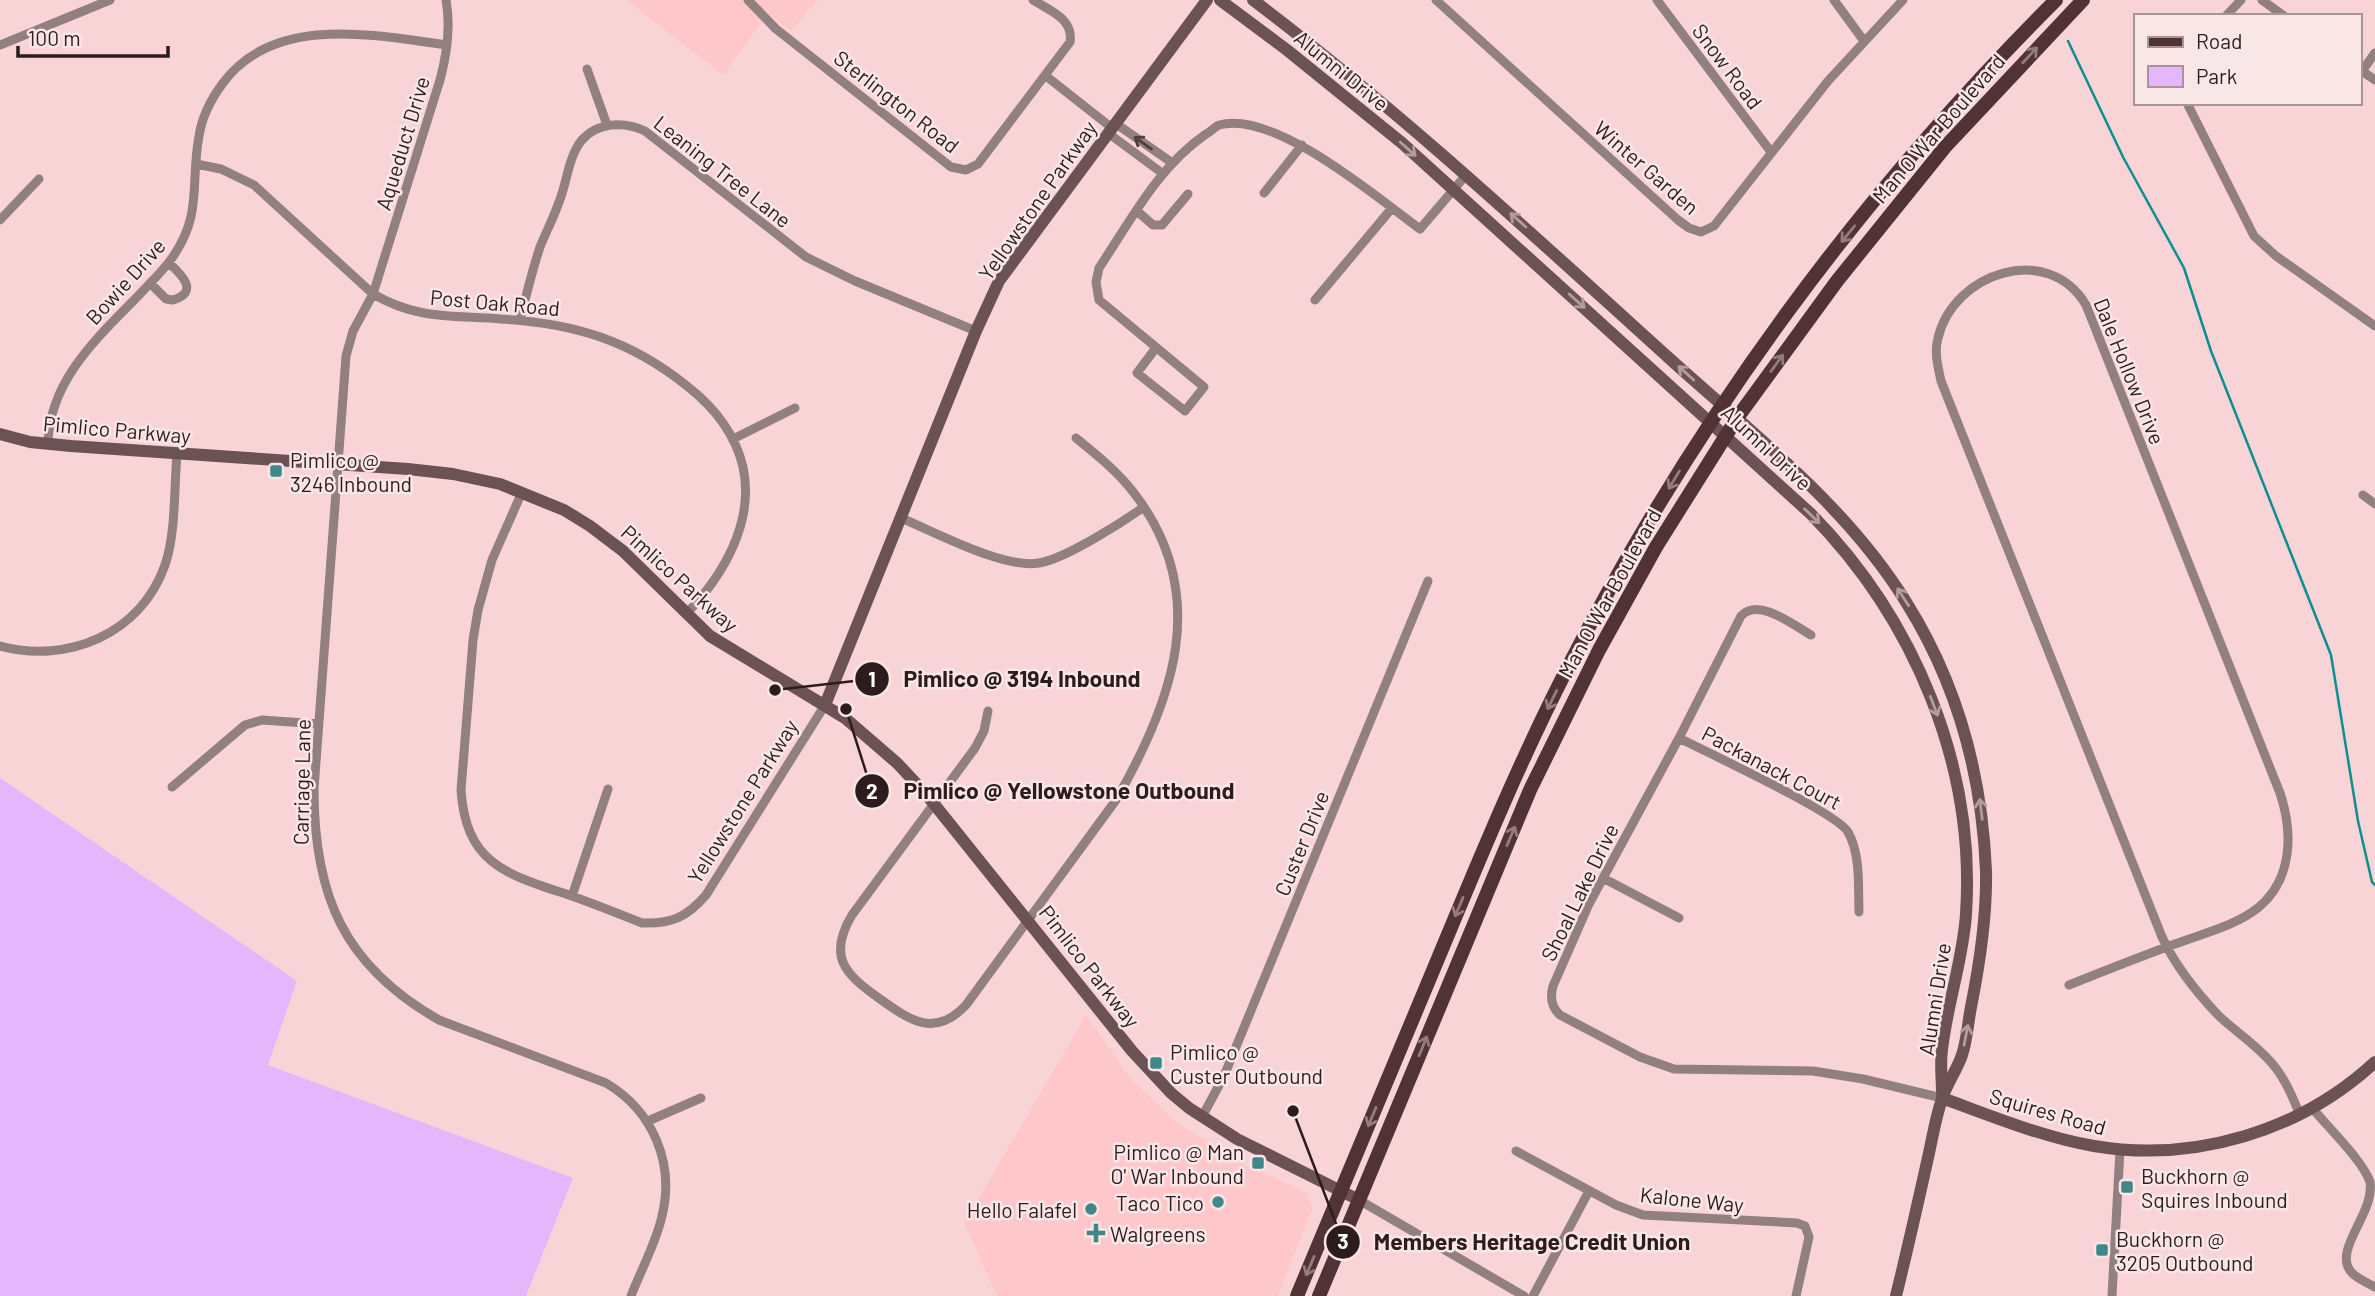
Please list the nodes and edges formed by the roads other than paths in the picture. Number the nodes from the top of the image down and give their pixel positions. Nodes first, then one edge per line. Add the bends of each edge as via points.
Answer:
1 (110, 0) edge
2 (446, 0) edge
3 (748, 0) edge
4 (1033, 0) edge
5 (1207, 0) edge
6 (1220, 0) edge
7 (1254, 0) edge
8 (1436, 0) edge
9 (1657, 0) edge
10 (1834, 0) edge
11 (1903, 0) edge
12 (2056, 0) edge
13 (2083, 0) edge
14 (2241, 0) edge
15 (2262, 0) edge
16 (2228, 14) edge
17 (2281, 14) edge
18 (1864, 40) junction
19 (0, 45) edge
20 (447, 45) junction
21 (2375, 53) edge
22 (587, 69) dead end
23 (2361, 70) edge
24 (1046, 76) junction
25 (2375, 80) edge
26 (2188, 105) edge
27 (607, 125) junction
28 (1111, 128) junction
29 (1302, 145) junction
30 (1771, 152) junction
31 (1171, 162) junction
32 (196, 164) junction
33 (1163, 173) junction
34 (1466, 175) junction
35 (39, 180) dead end
36 (1454, 190) junction
37 (1264, 193) dead end
38 (1188, 194) dead end
39 (1392, 208) junction
40 (1137, 211) junction
41 (0, 220) edge
42 (169, 263) junction
43 (150, 283) junction
44 (373, 294) junction
45 (1315, 300) dead end
46 (520, 320) junction
47 (2375, 326) edge
48 (976, 331) junction
49 (1156, 349) junction
50 (1723, 404) junction
51 (795, 408) dead end
52 (1737, 418) junction
53 (1710, 422) junction
54 (0, 434) edge
55 (1727, 436) junction
56 (1076, 438) dead end
57 (733, 439) junction
58 (48, 444) junction
59 (177, 454) junction
60 (337, 465) junction
61 (522, 492) junction
62 (2363, 495) dead end
63 (2375, 504) edge
64 (1144, 507) junction
65 (901, 517) junction
66 (1428, 580) dead end
67 (686, 614) junction
68 (1811, 635) dead end
69 (0, 646) edge
70 (825, 705) junction
71 (988, 710) dead end
72 (319, 724) junction
73 (1679, 738) junction
74 (173, 787) dead end
75 (608, 789) dead end
76 (935, 804) junction
77 (1603, 878) junction
78 (572, 896) junction
79 (1859, 912) dead end
80 (1679, 918) dead end
81 (1029, 920) junction
82 (2167, 947) junction
83 (2069, 985) dead end
84 (2375, 1062) edge
85 (701, 1098) dead end
86 (1942, 1098) junction
87 (2313, 1109) junction
88 (2300, 1115) junction
89 (1202, 1117) junction
90 (648, 1121) junction
91 (2120, 1150) junction
92 (1516, 1151) dead end
93 (1341, 1190) junction
94 (1589, 1191) junction
95 (1359, 1200) junction
96 (2375, 1287) edge
97 (631, 1296) edge
98 (1297, 1296) edge
99 (1319, 1296) edge
100 (1524, 1296) edge
101 (1533, 1296) edge
102 (1796, 1296) edge
103 (1896, 1296) edge
104 (2112, 1296) edge

1 - 19 street
2 - 20 street, Aqueduct Drive
3 - 24 street, Sterlington Road via 776,29 959,170 978,164
4 - 24 street via 1070,29 1070,42
5 - 28 street, Yellowstone Parkway
6 -> 36 street, Alumni Drive via 1359,107
7 - 34 street, Alumni Drive via 1362,84
8 - 30 street, Winter Garden via 1689,228 1709,230
9 - 30 street, Snow Road
10 - 18 street
11 - 18 street, Winter Garden
12 -> 50 main road, Man O War Boulevard via 1909,159 1817,272
52 -> 13 main road, Man O War Boulevard via 1920,177
14 - 16 street
15 - 17 street
18 - 30 street, Winter Garden
20 - 32 street, Bowie Drive via 341,34 302,37 257,52 240,64 215,94 198,137
20 - 44 street, Aqueduct Drive
21 - 23 street
22 - 27 street
23 - 25 street
24 - 28 street
26 - 47 street via 2254,236
27 - 46 street via 588,135 576,151 540,248
27 - 48 street, Leaning Tree Lane via 630,125 645,131 790,246 828,270
31 -> 28 street
28 - 33 street
28 - 48 street, Yellowstone Parkway via 1009,265
29 - 31 street via 1274,131 1219,125
29 - 37 street
29 - 39 street
31 - 33 street
32 - 42 street, Bowie Drive via 192,219
32 - 44 street, Post Oak Road via 254,184
33 - 40 street
34 - 36 street
50 -> 34 street, Alumni Drive
35 - 41 street
36 - 39 street via 1420,229
36 -> 53 street, Alumni Drive
38 - 40 street via 1162,225 1153,225
39 - 45 street
40 - 49 street via 1099,268 1096,282 1099,300
42 - 43 street, Bowie Drive
42 - 43 street via 185,280 184,295 166,299
43 - 58 street, Bowie Drive via 74,366 54,411
44 - 46 street, Post Oak Road via 422,314
44 - 60 street, Carriage Lane via 353,331 346,356
46 - 57 street, Post Oak Road via 576,328 647,358 698,394
48 - 65 street, Yellowstone Parkway
49 - 49 street via 1204,387 1185,411 1136,373
50 - 52 street, Alumni Drive
50 - 53 main road, Man O War Boulevard
51 - 57 street
52 - 55 main road, Man O War Boulevard
86 -> 52 street, Alumni Drive via 1962,1054 1985,916 1981,810 1967,737 1936,657 1898,589 1826,502
53 - 55 street, Alumni Drive
53 -> 93 main road, Man O War Boulevard via 1606,594 1529,747
54 - 58 street, Pimlico Parkway
55 -> 86 street, Alumni Drive via 1853,560 1909,646 1938,716 1954,773 1966,858 1964,932 1942,1051
95 -> 55 main road, Man O War Boulevard via 1548,751 1656,547
56 - 64 street via 1121,477
57 - 67 street, Post Oak Road via 746,481 742,518 716,579
58 - 59 street, Pimlico Parkway
59 - 60 street, Pimlico Parkway
59 - 69 street via 167,554 142,606 106,636 67,650
60 - 61 street, Pimlico Parkway via 453,474
60 - 72 street, Carriage Lane
61 - 67 street, Pimlico Parkway via 564,510 604,536
61 - 78 street, Yellowstone Parkway via 492,560 478,610 463,810 472,840 499,868
62 - 63 street
64 - 65 street via 1039,563 1002,559
64 - 81 street via 1161,537 1178,598 1173,666 1156,716 1116,800
65 - 70 street, Yellowstone Parkway
66 - 89 street, Custer Drive via 1224,1076
67 - 70 street, Pimlico Parkway via 719,642
68 - 73 street, Shoal Lake Drive via 1763,610 1746,611
70 - 76 street, Pimlico Parkway via 897,763
70 - 78 street, Yellowstone Parkway via 694,909 673,920 642,923
71 - 76 street via 975,748
72 - 74 street via 262,720 245,725
72 - 90 street, Carriage Lane via 314,814 320,871 340,923 371,967 406,1000 439,1020 606,1083
73 - 77 street, Shoal Lake Drive
73 - 79 street, Packanack Court via 1823,812 1845,828 1853,845
75 - 78 street
76 - 81 street, Pimlico Parkway
76 - 81 street via 844,929 840,950 854,981 904,1016 939,1023 966,1005
77 - 80 street
77 - 86 street, Shoal Lake Drive via 1553,986 1553,1007 1560,1015 1640,1057 1674,1069 1813,1071
81 - 89 street, Pimlico Parkway via 1147,1070
82 - 82 street, Dale Hollow Drive via 2258,908 2277,885 2288,852 2287,814 2086,305 2071,286 2053,276 2030,270 2002,272 1972,289 1948,314 1937,340 1941,381
82 - 83 street
82 - 88 street, Dale Hollow Drive via 2198,993 2274,1065
84 - 87 street, Squires Road
85 - 90 street
86 - 91 street, Squires Road via 2059,1138
86 - 103 street, Alumni Drive
87 - 88 street, Squires Road
87 - 96 street via 2369,1181 2371,1200 2346,1261 2352,1273
88 - 91 street, Squires Road via 2220,1143
89 - 93 street, Pimlico Parkway via 1264,1154
90 - 97 street, Carriage Lane via 665,1164 666,1198 662,1220
91 - 104 street
92 - 94 street, Kalone Way
93 - 95 street, Pimlico Parkway
93 -> 98 main road, Man O War Boulevard
94 - 101 street
94 - 102 street, Kalone Way via 1643,1215 1805,1226 1809,1237
95 - 99 main road, Man O War Boulevard
95 - 100 street, Pimlico Parkway

